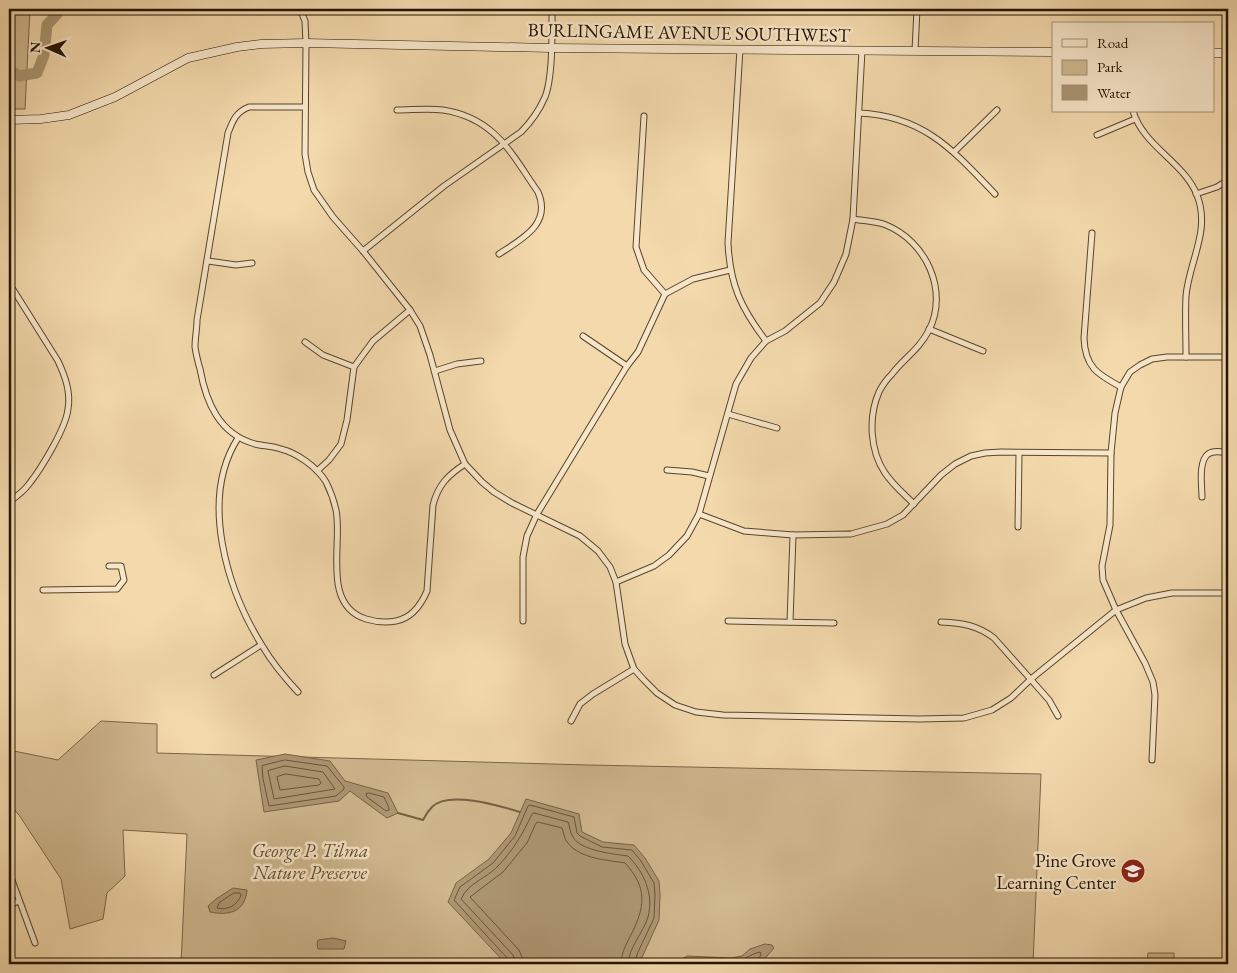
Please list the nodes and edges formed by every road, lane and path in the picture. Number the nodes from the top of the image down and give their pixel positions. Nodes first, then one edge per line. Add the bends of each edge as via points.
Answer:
1 (300, 9) edge
2 (552, 9) edge
3 (917, 9) edge
4 (306, 43) junction
5 (551, 48) junction
6 (740, 49) junction
7 (862, 50) junction
8 (915, 51) junction
9 (1052, 52) edge
10 (1214, 53) edge
11 (1228, 53) edge
12 (305, 107) junction
13 (397, 110) dead end
14 (997, 110) dead end
15 (1133, 112) edge
16 (859, 113) junction
17 (644, 116) dead end
18 (1135, 119) junction
19 (9, 120) edge
20 (1097, 136) dead end
21 (504, 143) junction
22 (954, 152) junction
23 (1228, 180) edge
24 (995, 194) dead end
25 (1196, 194) junction
26 (853, 219) junction
27 (1092, 233) dead end
28 (363, 251) junction
29 (498, 254) dead end
30 (208, 261) junction
31 (252, 263) dead end
32 (730, 270) junction
33 (9, 283) edge
34 (665, 294) junction
35 (410, 310) junction
36 (929, 329) junction
37 (583, 336) dead end
38 (766, 341) junction
39 (305, 342) dead end
40 (983, 352) dead end
41 (1186, 357) junction
42 (1228, 357) edge
43 (481, 361) dead end
44 (627, 366) junction
45 (354, 367) junction
46 (435, 371) junction
47 (1121, 386) junction
48 (728, 414) junction
49 (777, 428) dead end
50 (238, 438) junction
51 (1019, 452) junction
52 (1111, 453) junction
53 (1228, 453) edge
54 (465, 464) junction
55 (667, 470) dead end
56 (317, 471) junction
57 (709, 476) junction
58 (1202, 497) dead end
59 (9, 502) edge
60 (914, 504) junction
61 (537, 514) junction
62 (699, 514) junction
63 (1018, 527) dead end
64 (793, 535) junction
65 (109, 566) dead end
66 (616, 582) junction
67 (44, 590) dead end
68 (1228, 593) edge
69 (1116, 610) junction
70 (523, 621) dead end
71 (728, 621) dead end
72 (790, 622) junction
73 (941, 622) dead end
74 (834, 623) dead end
75 (262, 646) junction
76 (634, 669) junction
77 (214, 675) dead end
78 (1031, 679) junction
79 (298, 692) dead end
80 (1058, 716) dead end
81 (572, 721) dead end
82 (1152, 760) dead end
83 (9, 872) edge
84 (19, 902) junction
85 (9, 905) edge
86 (35, 943) dead end

1 - 4 street via 305,21
2 - 5 street
3 - 8 street
4 - 5 street, BURLINGAME AVENUE SOUTHWEST
4 - 12 street
4 - 19 street, BURLINGAME AVENUE SOUTHWEST via 237,47 188,58 115,97 68,115 41,120
5 - 6 street, BURLINGAME AVENUE SOUTHWEST
5 - 21 street via 545,96 531,122
6 - 7 street, BURLINGAME AVENUE SOUTHWEST
6 - 32 street via 728,243
7 - 8 street, BURLINGAME AVENUE SOUTHWEST
7 - 16 street
8 - 9 street, BURLINGAME AVENUE SOUTHWEST
10 - 11 street
12 - 28 street via 305,154 314,190
12 - 30 street via 249,107 240,110 233,118
13 - 21 street via 441,110 465,114 488,127
14 - 22 street
15 - 18 street
16 - 22 street via 892,117 912,124 932,134
16 - 26 street
17 - 34 street via 636,247 644,270
18 - 20 street
18 - 25 street via 1151,142 1181,171
21 - 28 street
21 - 29 street via 538,192 542,214 531,231
22 - 24 street
23 - 25 street
25 - 41 street via 1202,235 1186,296
26 - 36 street via 886,225 906,237 923,254 931,270 936,293 936,307
26 - 38 street via 846,254 828,292 798,321
27 - 47 street via 1084,349 1093,368
28 - 35 street
30 - 31 street via 236,265
30 - 50 street via 195,349 208,403 226,428
32 - 34 street via 693,279
32 - 38 street via 747,316
33 - 59 street via 58,361 69,391 62,430 29,485
34 - 44 street via 638,352
35 - 45 street via 373,341
35 - 46 street via 420,326
36 - 40 street
36 - 60 street via 880,390 872,419 878,462
37 - 44 street
38 - 48 street via 744,368
39 - 45 street via 324,355
41 - 42 street
41 - 47 street via 1152,359 1130,372
43 - 46 street
44 - 61 street
45 - 56 street via 341,444
46 - 54 street via 450,430
47 - 52 street
48 - 49 street
48 - 57 street
50 - 56 street via 288,451
50 - 75 street via 221,481 221,528 240,604
51 - 52 street
51 - 60 street via 971,456 940,475
51 - 63 street
52 - 69 street via 1110,525 1102,566 1103,580
53 - 58 street via 1214,452 1205,459 1202,465
54 - 56 street via 441,484 435,495 427,591 422,602 409,616 389,622 358,616 341,595 336,572 336,511 325,481
54 - 61 street via 494,492
55 - 57 street
57 - 62 street
60 - 64 street via 887,524 851,534
61 - 66 street via 589,543 604,559
61 - 70 street via 527,536 523,557
62 - 64 street via 744,531
62 - 66 street via 687,536 669,556
64 - 72 street
65 - 67 street via 121,566 124,580 117,589
66 - 76 street via 625,644
68 - 69 street via 1172,593 1146,598
69 - 78 street
69 - 82 street via 1153,682
71 - 72 street
72 - 74 street
73 - 78 street via 969,624 985,631
75 - 77 street
75 - 79 street
76 - 78 street via 674,705 723,715 964,718 992,710
76 - 81 street via 580,704
78 - 80 street
83 - 84 street
84 - 85 street
84 - 86 street

